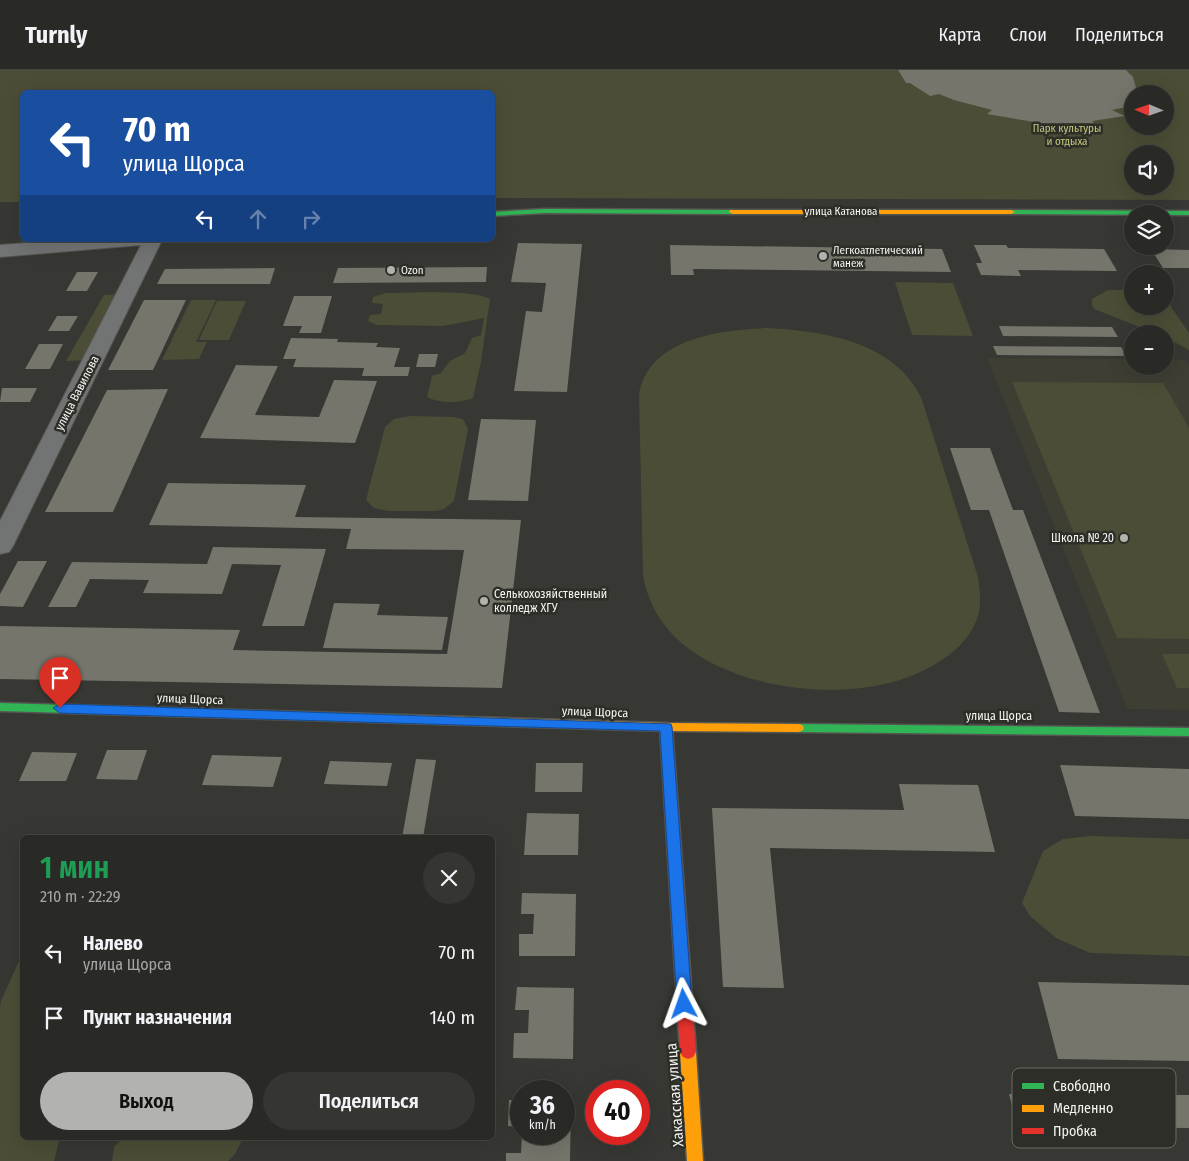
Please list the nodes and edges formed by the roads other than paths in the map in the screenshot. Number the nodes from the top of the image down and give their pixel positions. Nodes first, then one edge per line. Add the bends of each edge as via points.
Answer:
1 (1189, 213) edge
2 (495, 214) edge
3 (112, 242) edge
4 (152, 242) edge
5 (0, 251) edge
6 (0, 546) edge
7 (0, 707) edge
8 (666, 727) junction
9 (1189, 732) edge
10 (695, 1161) edge

1 - 2 street, улица Катанова via 545,211
3 - 5 street
4 - 6 street, улица Вавилова
7 - 8 street, улица Щорса
8 - 9 street, улица Щорса
8 - 10 street, Хакасская улица

